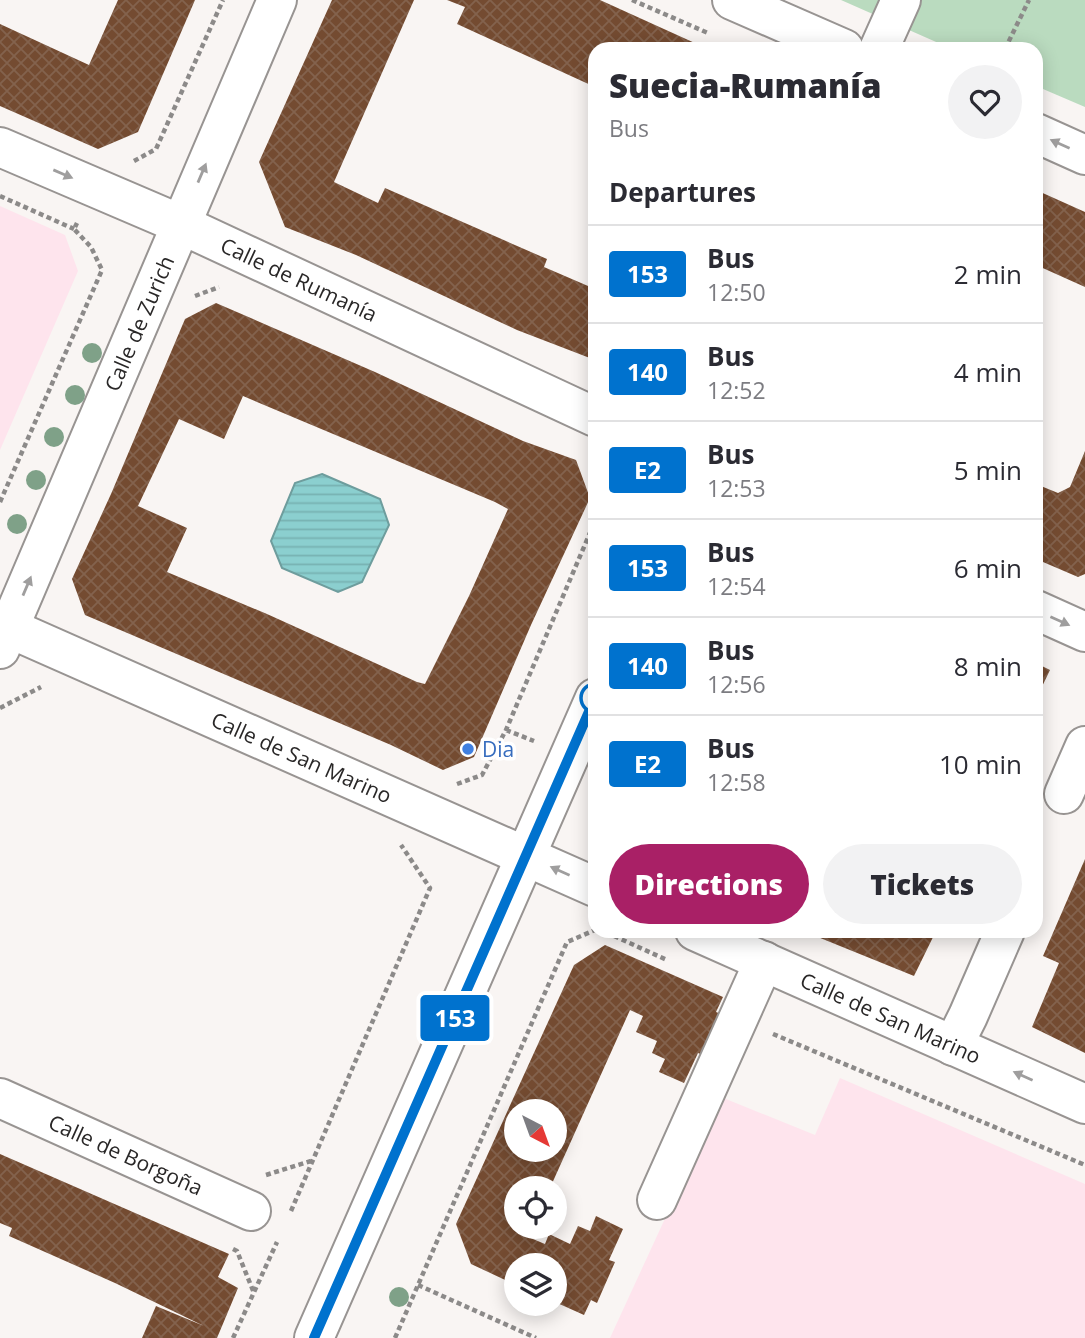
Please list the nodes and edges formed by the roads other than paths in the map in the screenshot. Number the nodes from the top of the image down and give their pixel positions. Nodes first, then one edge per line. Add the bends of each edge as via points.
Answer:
1 (277, 0) edge
2 (732, 0) edge
3 (901, 0) edge
4 (828, 42) edge
5 (882, 42) edge
6 (1043, 136) edge
7 (0, 147) edge
8 (1085, 155) edge
9 (180, 224) junction
10 (588, 414) edge
11 (1043, 613) edge
12 (1085, 632) edge
13 (5, 638) edge
14 (588, 714) edge
15 (1085, 746) edge
16 (1064, 794) dead end
17 (526, 856) junction
18 (588, 884) edge
19 (711, 938) edge
20 (1002, 938) edge
21 (764, 961) junction
22 (953, 1046) junction
23 (0, 1098) edge
24 (1085, 1104) edge
25 (657, 1200) dead end
26 (251, 1210) dead end
27 (314, 1338) edge

9 -> 1 street, Calle de Zurich
2 - 4 street
3 - 5 street
8 -> 6 street
7 -> 9 street, Calle de Rumanía
9 - 10 street, Calle de Rumanía
13 -> 9 street, Calle de Zurich
11 -> 12 street
13 - 17 street, Calle de San Marino
14 - 17 street
15 - 16 street
18 -> 17 street, Calle de San Marino
17 - 27 street
19 - 21 street, Calle de San Marino
20 - 22 street
21 - 22 street, Calle de San Marino
21 - 25 street
24 -> 22 street, Calle de San Marino
23 - 26 street, Calle de Borgoña

